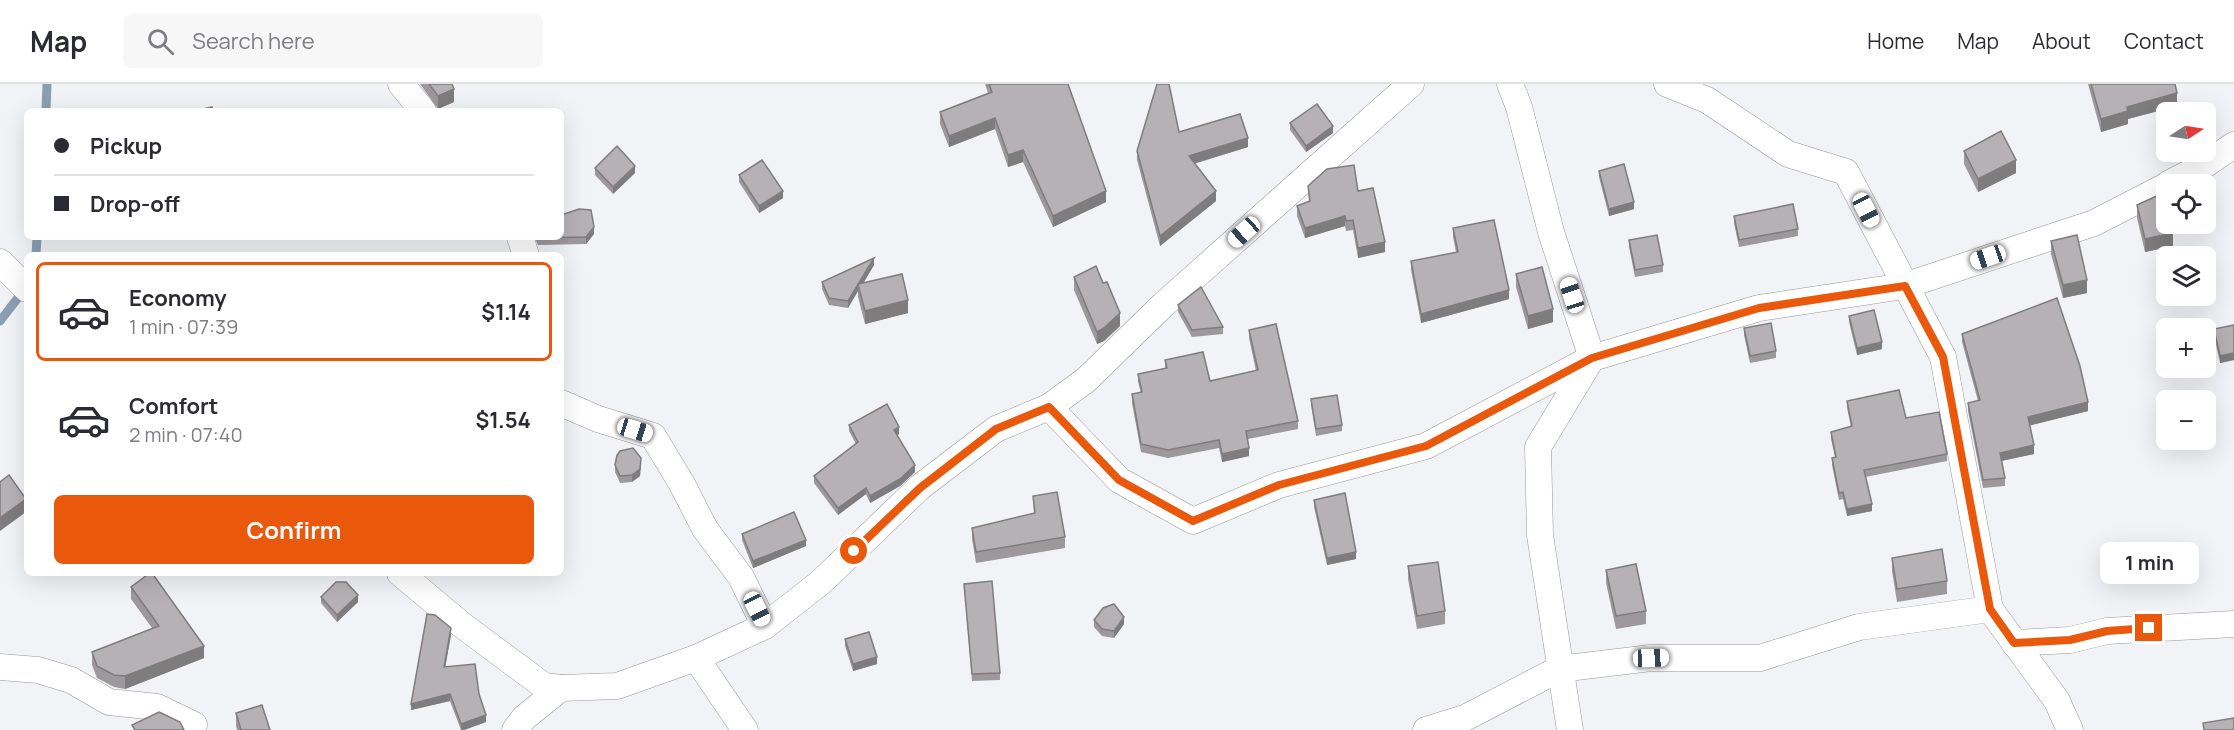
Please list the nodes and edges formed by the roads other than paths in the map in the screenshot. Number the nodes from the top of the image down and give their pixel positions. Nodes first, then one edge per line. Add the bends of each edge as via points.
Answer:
1 (401, 84) edge
2 (1411, 84) edge
3 (1510, 84) edge
4 (1667, 84) edge
5 (421, 108) edge
6 (2234, 146) edge
7 (2188, 174) edge
8 (2156, 191) edge
9 (0, 262) edge
10 (1905, 286) junction
11 (24, 287) edge
12 (1592, 358) junction
13 (564, 404) edge
14 (1049, 407) junction
15 (404, 576) edge
16 (1990, 609) junction
17 (2234, 624) edge
18 (765, 626) junction
19 (2014, 643) junction
20 (696, 658) junction
21 (0, 667) edge
22 (1559, 669) junction
23 (561, 688) junction
24 (194, 725) dead end
25 (515, 730) edge
26 (745, 730) edge
27 (1426, 730) edge
28 (1570, 730) edge
29 (2070, 730) edge

1 - 5 street
2 - 14 street via 1163,305 1086,380
3 - 12 street via 1551,232
4 - 10 street via 1707,100 1788,154 1846,172
6 - 7 street
8 - 10 street via 2094,223
9 - 11 street
10 - 12 street via 1759,308
10 - 16 street via 1943,357
12 - 14 street via 1426,446 1279,485 1193,521 1119,480
12 - 22 street via 1538,447 1539,535
13 - 18 street via 653,436 705,529 741,577
14 - 18 street via 996,429 920,488 821,582
15 - 23 street via 544,686
16 - 19 street
16 - 22 street via 1859,627 1760,658 1651,658
17 - 19 street via 2107,631 2070,640
18 - 20 street
19 - 29 street via 2057,701
20 - 23 street via 617,686
20 - 26 street
21 - 24 street via 38,670 71,680 110,702 157,707
22 - 27 street via 1465,718
22 - 28 street
23 - 25 street

